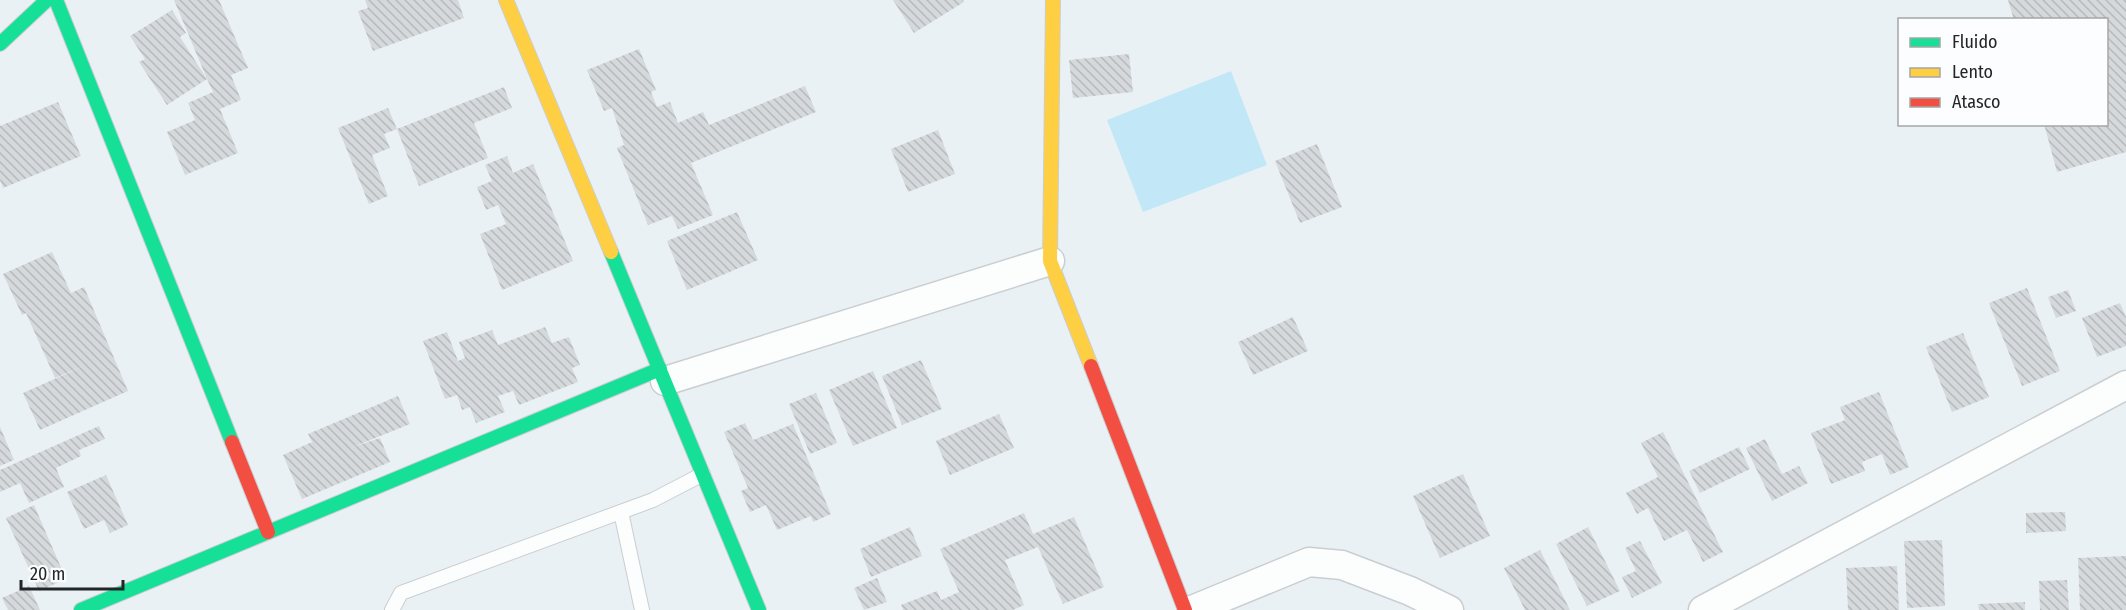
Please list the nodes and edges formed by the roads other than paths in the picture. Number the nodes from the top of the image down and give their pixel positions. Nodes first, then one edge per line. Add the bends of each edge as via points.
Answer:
1 (47, 0) edge
2 (56, 0) edge
3 (506, 0) edge
4 (1053, 0) edge
5 (0, 44) edge
6 (1050, 261) junction
7 (662, 375) junction
8 (2126, 385) edge
9 (703, 474) junction
10 (621, 512) junction
11 (268, 532) junction
12 (81, 610) edge
13 (392, 610) edge
14 (642, 610) edge
15 (759, 610) edge
16 (1185, 610) edge
17 (1192, 610) edge
18 (1449, 610) edge
19 (1703, 610) edge

1 - 5 street
2 - 11 street
3 - 7 street
4 - 6 street
6 - 7 street
6 - 16 street
7 - 9 street
7 - 11 street
8 - 19 street
9 - 10 lane
9 - 15 street
10 - 13 lane via 401,593
10 - 14 lane
11 - 12 street
17 - 18 street via 1309,562 1342,565

